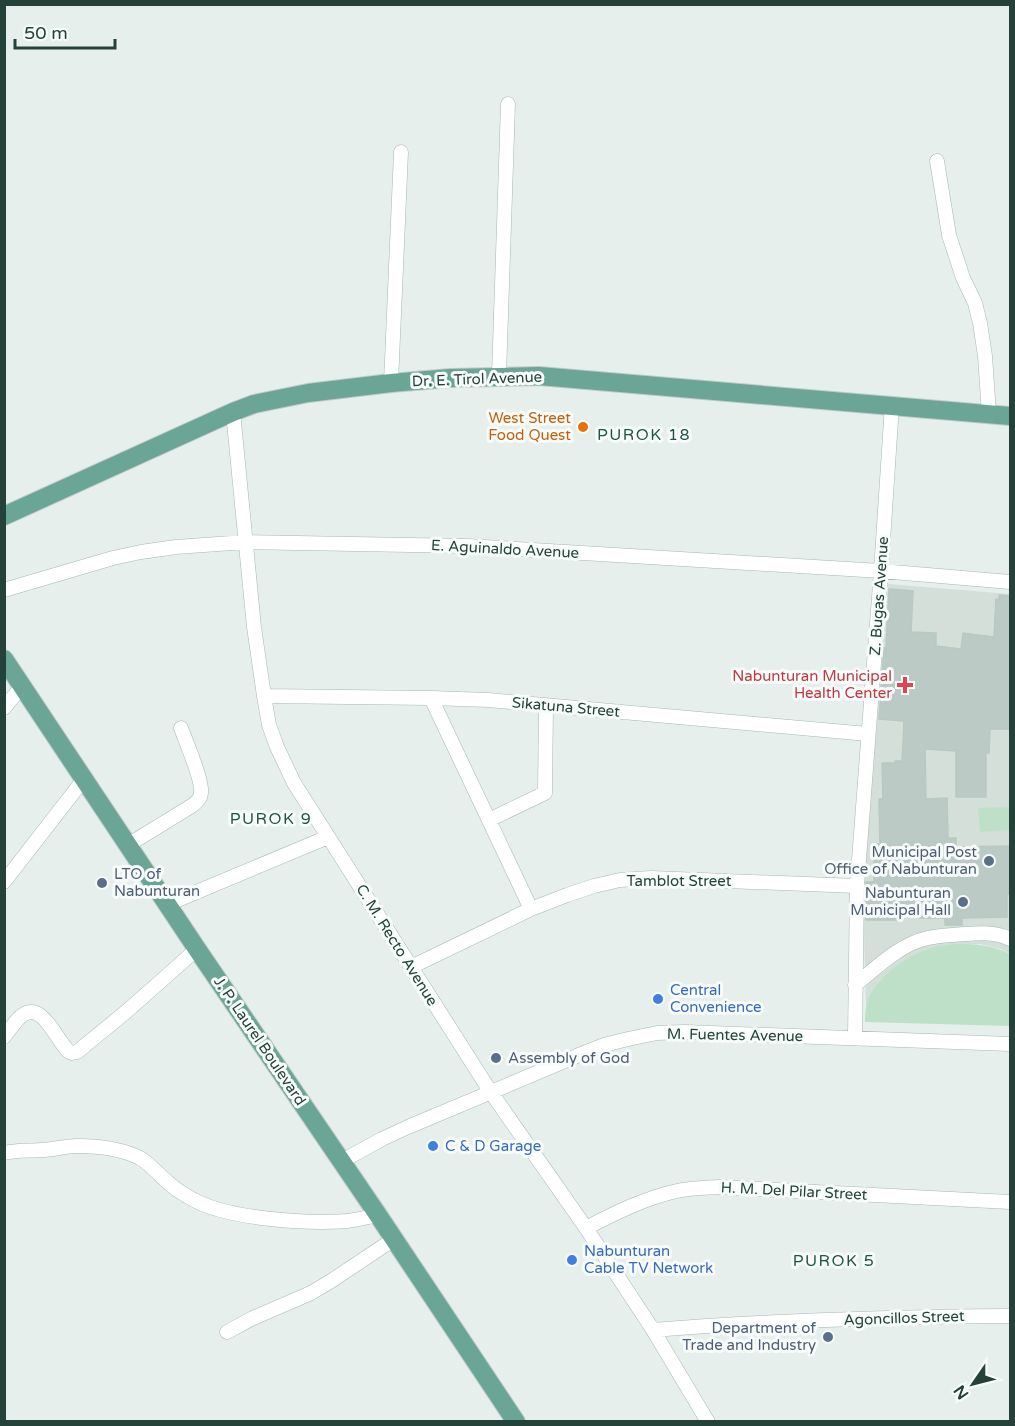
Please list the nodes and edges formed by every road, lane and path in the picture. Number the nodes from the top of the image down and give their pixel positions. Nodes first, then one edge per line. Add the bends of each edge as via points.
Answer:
1 (507, 104) dead end
2 (401, 152) dead end
3 (937, 161) dead end
4 (499, 375) junction
5 (391, 382) junction
6 (892, 405) junction
7 (233, 412) junction
8 (989, 414) junction
9 (1011, 416) edge
10 (4, 516) edge
11 (246, 542) junction
12 (881, 571) junction
13 (1011, 582) edge
14 (4, 590) edge
15 (4, 659) edge
16 (22, 686) junction
17 (264, 696) junction
18 (431, 698) junction
19 (546, 705) junction
20 (4, 708) edge
21 (181, 728) dead end
22 (867, 734) junction
23 (84, 779) junction
24 (489, 820) junction
25 (328, 837) junction
26 (128, 845) junction
27 (4, 882) edge
28 (857, 886) junction
29 (168, 904) junction
30 (531, 909) junction
31 (1011, 939) edge
32 (197, 949) junction
33 (411, 967) junction
34 (855, 986) junction
35 (4, 1037) edge
36 (855, 1038) junction
37 (1011, 1044) edge
38 (490, 1091) junction
39 (4, 1154) edge
40 (342, 1161) junction
41 (1011, 1202) edge
42 (378, 1215) junction
43 (586, 1228) junction
44 (394, 1239) junction
45 (1011, 1316) edge
46 (653, 1330) junction
47 (227, 1332) dead end
48 (516, 1422) edge
49 (708, 1422) edge

1 - 4 street
2 - 5 street
3 - 8 street via 949,235 980,323
4 - 5 main road, Dr. E. Tirol Avenue
4 - 6 main road, Dr. E. Tirol Avenue
5 - 7 main road, Dr. E. Tirol Avenue via 296,395
6 - 8 main road, Dr. E. Tirol Avenue
6 - 12 street, Z. Bugas Avenue
7 - 10 main road, Dr. E. Tirol Avenue
7 - 11 street, C. M. Recto Avenue
8 - 9 main road, Dr. E. Tirol Avenue
11 - 12 street, E. Aguinaldo Avenue via 467,546
11 - 14 street, E. Aguinaldo Avenue via 141,552
11 - 17 street, C. M. Recto Avenue
12 - 13 street, E. Aguinaldo Avenue
12 - 22 street, Z. Bugas Avenue
15 - 16 main road, J. P. Laurel Boulevard
16 - 20 street
16 - 23 main road, J. P. Laurel Boulevard
17 - 18 street, Sikatuna Street
17 - 25 street, C. M. Recto Avenue via 277,747
18 - 19 street, Sikatuna Street
18 - 24 street
19 - 22 street, Sikatuna Street
19 - 24 street via 545,793
21 - 26 street via 200,782 201,797
22 - 28 street, Z. Bugas Avenue
23 - 26 main road, J. P. Laurel Boulevard
23 - 27 street
24 - 30 street
25 - 29 street
25 - 33 street, C. M. Recto Avenue
26 - 29 main road, J. P. Laurel Boulevard
28 - 30 street, Tamblot Street via 630,879 594,886
28 - 34 street, Z. Bugas Avenue
29 - 32 main road, J. P. Laurel Boulevard
30 - 33 street, Tamblot Street
31 - 34 street via 987,933 927,938 879,965
32 - 35 street via 77,1052 68,1051 36,1012 21,1016
32 - 40 main road, J. P. Laurel Boulevard
33 - 38 street, C. M. Recto Avenue
34 - 36 street, Z. Bugas Avenue
36 - 37 street, M. Fuentes Avenue
36 - 38 street, M. Fuentes Avenue via 657,1033 604,1045
38 - 40 street, M. Fuentes Avenue
38 - 43 street, C. M. Recto Avenue
39 - 42 street via 76,1146 117,1150 141,1159 194,1201 236,1214 329,1222
40 - 42 main road, J. P. Laurel Boulevard
41 - 43 street, H. M. Del Pilar Street via 699,1188 639,1203
42 - 44 main road, J. P. Laurel Boulevard
43 - 46 street, C. M. Recto Avenue
44 - 47 street via 311,1293
44 - 48 main road, J. P. Laurel Boulevard
45 - 46 street, Agoncillos Street via 902,1317
46 - 49 street, C. M. Recto Avenue

